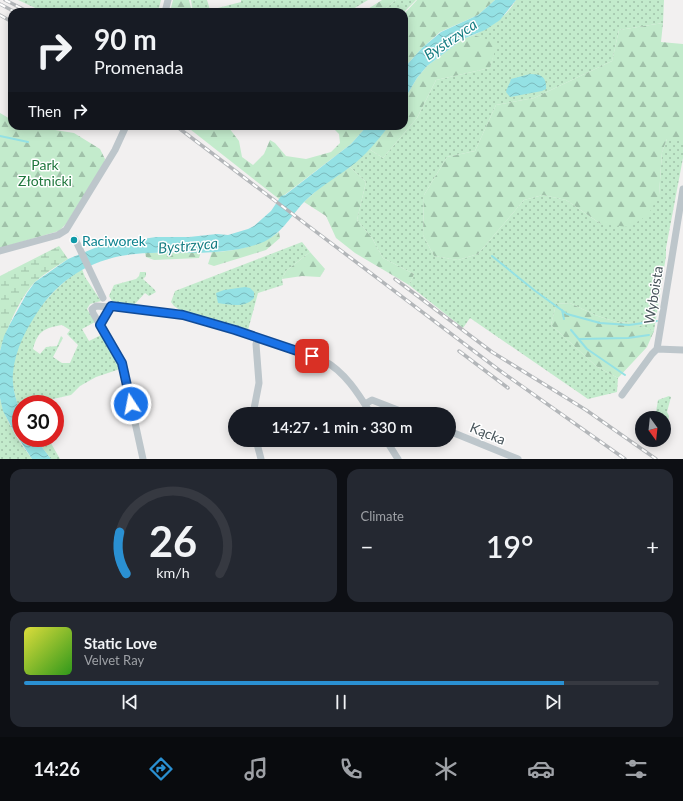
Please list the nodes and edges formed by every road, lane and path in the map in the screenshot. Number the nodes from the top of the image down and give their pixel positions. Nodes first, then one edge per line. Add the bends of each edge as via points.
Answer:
1 (124, 130) edge
2 (683, 188) edge
3 (75, 239) dead end
4 (0, 251) edge
5 (103, 298) dead end
6 (111, 306) junction
7 (100, 325) junction
8 (258, 338) junction
9 (658, 349) junction
10 (683, 350) edge
11 (622, 395) dead end
12 (365, 404) junction
13 (254, 407) edge
14 (366, 407) edge
15 (390, 407) edge
16 (456, 434) edge
17 (258, 447) edge
18 (390, 447) edge
19 (143, 459) edge
20 (261, 459) edge
21 (398, 459) edge
22 (518, 459) edge

1 - 4 street via 115,150 66,230 58,235
2 - 9 street, Wyboista
3 - 5 street
6 - 7 street
6 - 7 street via 97,305 92,309
6 - 8 street via 183,315
7 - 19 street via 122,363
8 - 12 street via 331,364 347,379
8 - 13 street via 256,344 259,383
9 - 10 street
9 - 11 street
12 - 14 street
12 - 15 street via 372,400
16 - 22 street, Kącka
17 - 20 street
18 - 21 street

